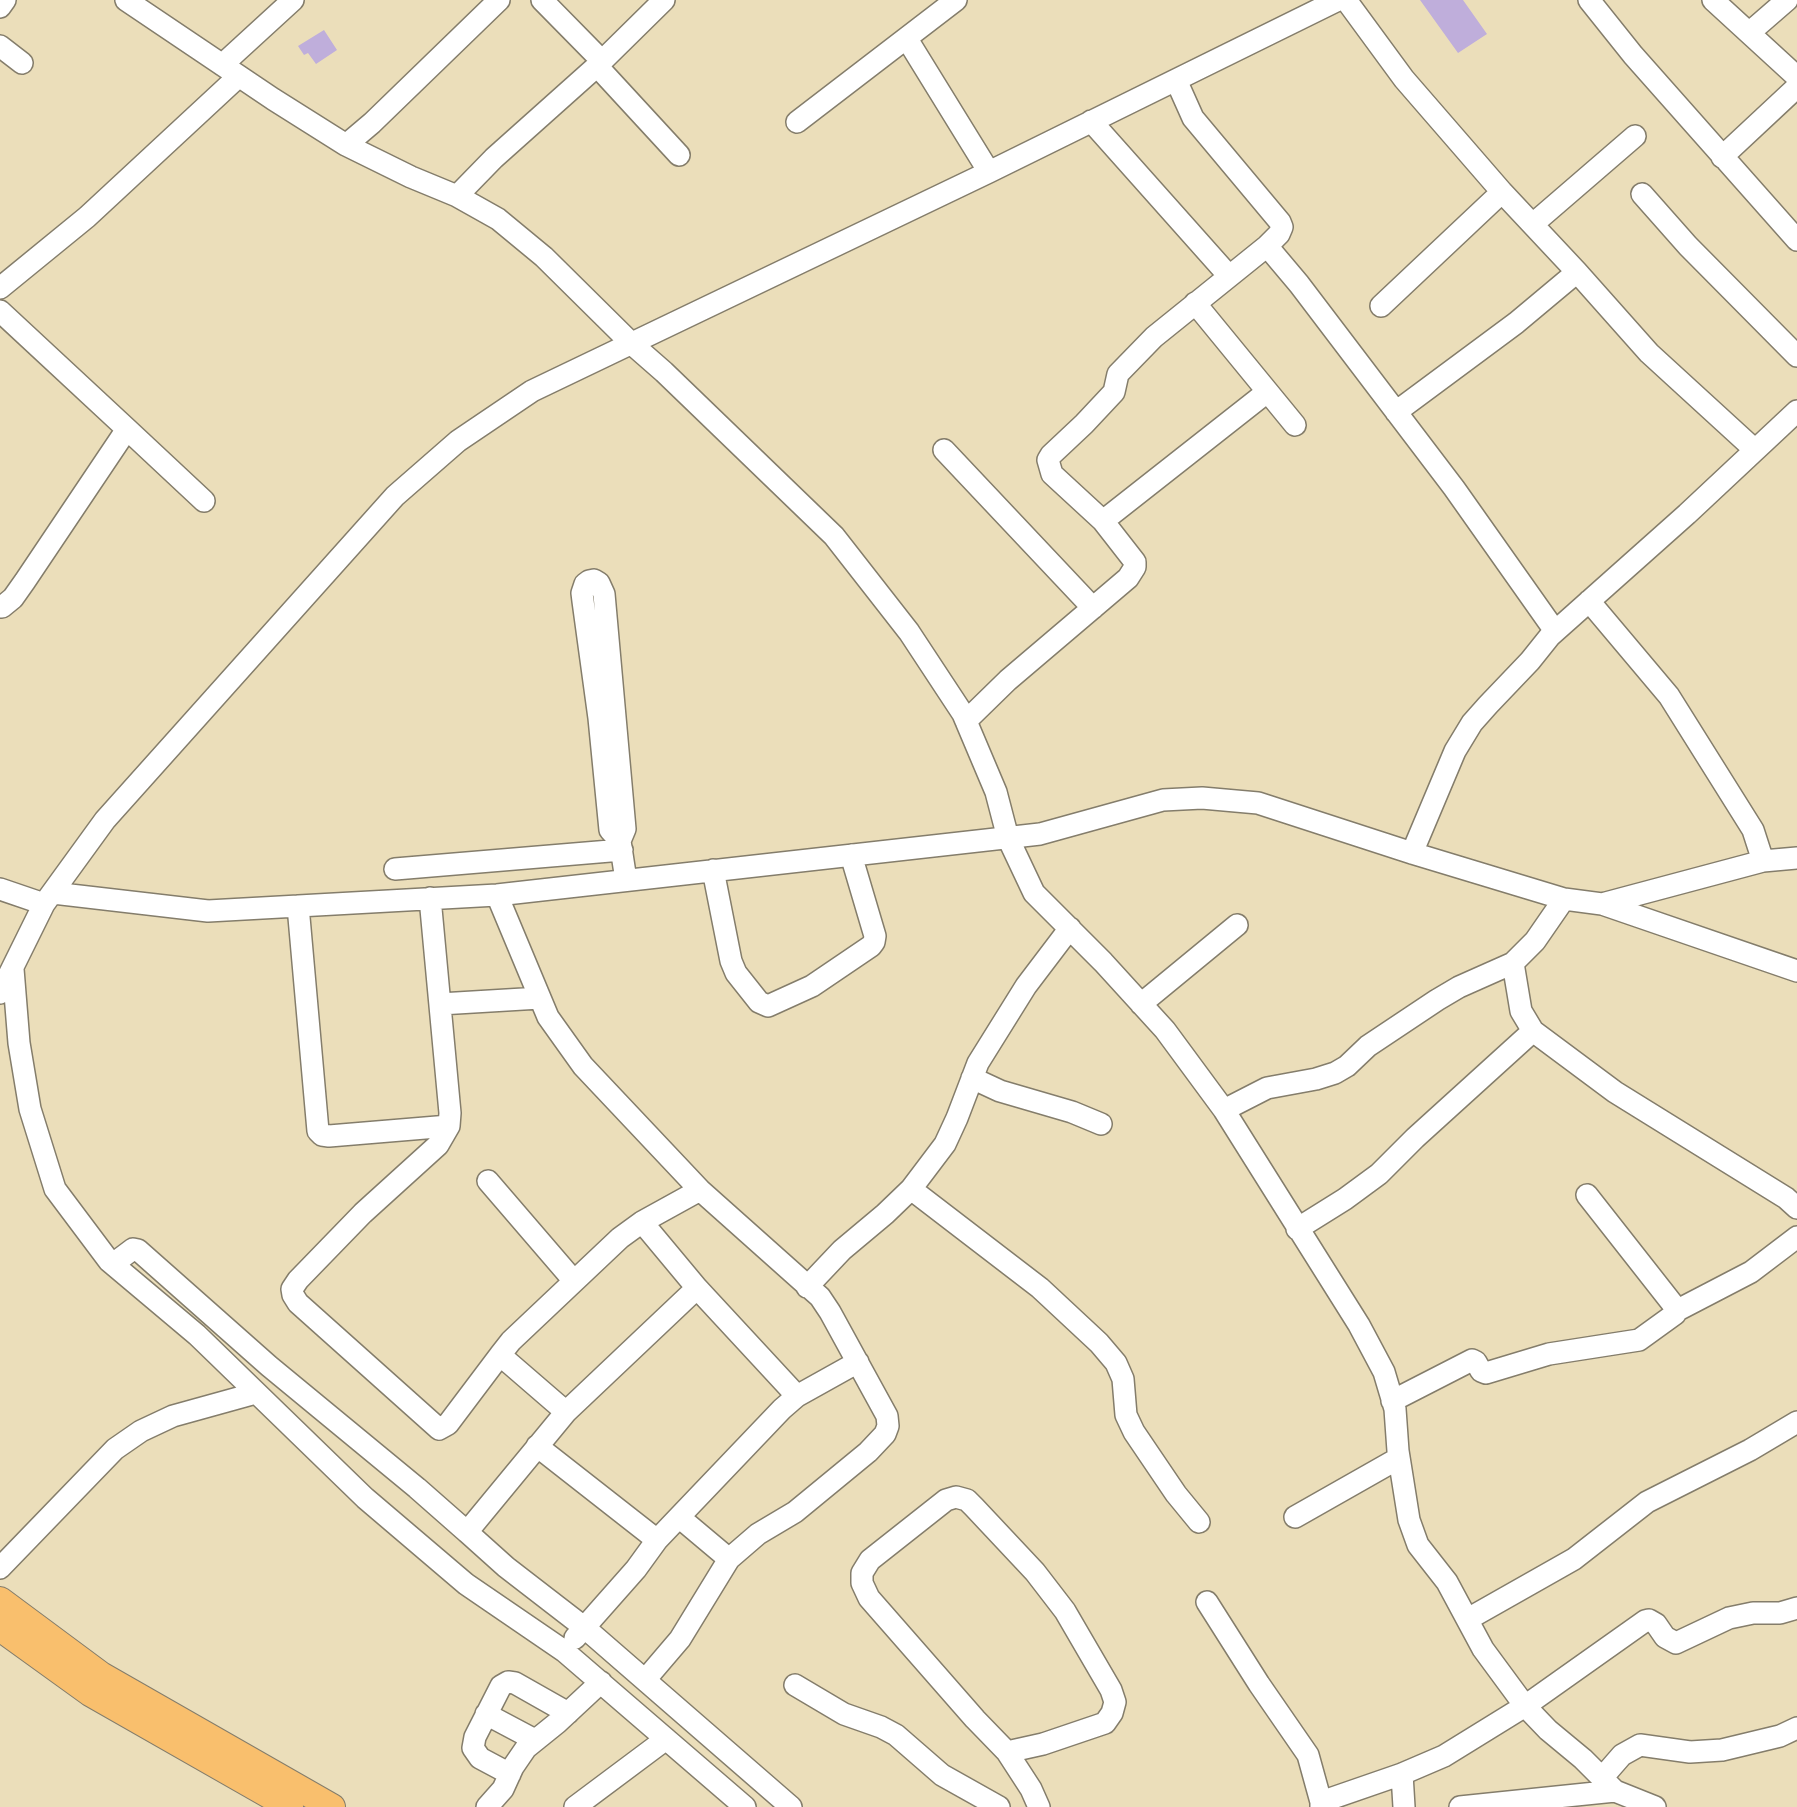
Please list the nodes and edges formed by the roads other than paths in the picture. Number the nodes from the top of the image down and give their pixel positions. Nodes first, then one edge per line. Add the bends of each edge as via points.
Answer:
1 (6, 0) edge
2 (126, 0) edge
3 (293, 0) edge
4 (499, 0) edge
5 (542, 0) edge
6 (664, 0) edge
7 (956, 0) edge
8 (1589, 0) edge
9 (1713, 0) edge
10 (1787, 0) edge
11 (1337, 1) edge
12 (0, 7) edge
13 (1749, 33) junction
14 (907, 39) junction
15 (0, 46) edge
16 (22, 63) dead end
17 (599, 64) junction
18 (231, 71) junction
19 (1797, 77) edge
20 (1176, 80) junction
21 (1797, 87) edge
22 (1091, 121) junction
23 (797, 122) dead end
24 (1635, 135) dead end
25 (346, 145) junction
26 (679, 155) dead end
27 (1722, 157) junction
28 (989, 172) junction
29 (1502, 192) junction
30 (1642, 194) dead end
31 (457, 196) junction
32 (1533, 224) junction
33 (1797, 240) edge
34 (1267, 246) junction
35 (1577, 272) junction
36 (1229, 276) junction
37 (0, 288) edge
38 (1195, 303) junction
39 (1381, 306) dead end
40 (0, 311) edge
41 (632, 344) junction
42 (1797, 356) edge
43 (1268, 392) junction
44 (1797, 411) edge
45 (1396, 412) junction
46 (1295, 425) dead end
47 (127, 429) junction
48 (944, 450) dead end
49 (1755, 450) junction
50 (204, 501) dead end
51 (1103, 521) junction
52 (1589, 601) junction
53 (0, 607) edge
54 (1093, 608) junction
55 (1555, 631) junction
56 (966, 721) junction
57 (1008, 837) junction
58 (621, 845) junction
59 (1412, 853) junction
60 (851, 855) junction
61 (1797, 858) edge
62 (1764, 861) junction
63 (395, 869) dead end
64 (713, 870) junction
65 (626, 880) junction
66 (0, 889) edge
67 (497, 895) junction
68 (430, 898) junction
69 (48, 899) junction
70 (1564, 899) junction
71 (1602, 904) junction
72 (298, 906) junction
73 (1238, 926) dead end
74 (1070, 927) junction
75 (1513, 963) junction
76 (12, 967) junction
77 (1797, 971) edge
78 (0, 993) edge
79 (540, 998) junction
80 (440, 1004) junction
81 (1141, 1004) junction
82 (1533, 1031) junction
83 (972, 1078) junction
84 (1224, 1110) junction
85 (1101, 1124) dead end
86 (449, 1126) junction
87 (488, 1181) dead end
88 (911, 1189) junction
89 (699, 1190) junction
90 (1587, 1195) dead end
91 (1793, 1197) edge
92 (642, 1222) junction
93 (1297, 1229) junction
94 (1797, 1237) edge
95 (122, 1256) junction
96 (574, 1281) junction
97 (807, 1287) junction
98 (697, 1288) junction
99 (1676, 1311) junction
100 (500, 1355) junction
101 (858, 1362) junction
102 (256, 1393) junction
103 (796, 1396) junction
104 (1392, 1401) junction
105 (566, 1412) junction
106 (1797, 1422) edge
107 (537, 1446) junction
108 (1399, 1458) junction
109 (679, 1517) junction
110 (1295, 1517) dead end
111 (1199, 1522) dead end
112 (467, 1532) junction
113 (657, 1540) junction
114 (729, 1559) junction
115 (0, 1568) edge
116 (0, 1600) edge
117 (1207, 1602) dead end
118 (1797, 1608) edge
119 (1468, 1619) junction
120 (0, 1628) edge
121 (575, 1639) junction
122 (645, 1680) junction
123 (601, 1682) junction
124 (95, 1684) junction
125 (795, 1686) dead end
126 (1525, 1706) junction
127 (568, 1713) junction
128 (486, 1714) junction
129 (1797, 1728) edge
130 (666, 1739) junction
131 (535, 1740) junction
132 (1007, 1752) junction
133 (510, 1774) junction
134 (1402, 1774) junction
135 (1609, 1784) junction
136 (294, 1801) edge
137 (1321, 1805) edge
138 (332, 1807) edge
139 (487, 1807) edge
140 (575, 1807) edge
141 (745, 1807) edge
142 (791, 1807) edge
143 (999, 1807) edge
144 (1039, 1807) edge
145 (1404, 1807) edge
146 (1460, 1807) edge
147 (1655, 1807) edge

1 - 12 street
2 - 18 street
3 - 18 street
4 - 25 street
5 - 17 street
6 - 17 street
7 - 14 street
8 - 27 street
9 - 13 street
10 - 13 street
11 - 20 street
11 - 29 street
13 - 19 street
14 - 23 street
14 - 28 street
15 - 16 street
17 - 26 street
17 - 31 street
18 - 25 street
18 - 37 street via 87,217
20 - 22 street
20 - 34 street via 1193,118 1280,222 1279,234
21 - 27 street
22 - 28 street
22 - 36 street
24 - 32 street
25 - 31 street
27 - 33 street
28 - 41 street
29 - 32 street
29 - 39 street
30 - 42 street
31 - 41 street via 498,219 544,257
32 - 35 street
34 - 36 street
34 - 45 street
35 - 45 street
35 - 49 street via 1649,353
36 - 38 street
38 - 43 street
38 - 51 street via 1118,374 1114,392 1048,460 1052,474
40 - 47 street
41 - 56 street via 834,536 909,632
41 - 69 street via 532,391 458,441 395,496 105,820
43 - 46 street
43 - 51 street
44 - 49 street
45 - 55 street
47 - 50 street
47 - 53 street via 13,598
48 - 54 street
49 - 52 street
51 - 54 street via 1136,562 1128,578
52 - 55 street
52 - 62 street via 1669,696 1753,830
54 - 56 street
55 - 59 street via 1472,723 1455,751
56 - 57 street via 996,792
57 - 59 street via 1040,834 1163,800 1202,798 1258,803
57 - 60 street
57 - 74 street via 1034,893
58 - 58 street via 610,830 582,593 585,584 594,580 604,594 625,829
58 - 63 street
58 - 65 street
59 - 70 street
60 - 64 street
60 - 64 street via 874,942 812,986 768,1006 759,1002 731,961
61 - 62 street
62 - 71 street
64 - 65 street
65 - 67 street
66 - 69 street
67 - 68 street
67 - 79 street
68 - 72 street
68 - 80 street
69 - 72 street via 208,911
69 - 76 street
70 - 71 street
70 - 75 street via 1535,941
71 - 77 street
72 - 86 street via 318,1131 329,1136
73 - 81 street
74 - 81 street
74 - 83 street via 1002,1022
75 - 82 street via 1521,1011
75 - 84 street via 1437,1000 1335,1073 1267,1088
76 - 78 street
76 - 95 street via 30,1109 55,1189
79 - 80 street
79 - 89 street via 548,1017 583,1066
80 - 86 street
81 - 84 street
82 - 91 street via 1615,1092
82 - 93 street via 1379,1174
83 - 85 street
83 - 88 street via 945,1144
84 - 93 street
86 - 100 street via 438,1145 298,1280 293,1295 298,1304 439,1429 448,1424
87 - 96 street
88 - 97 street
88 - 111 street via 1040,1288 1105,1350 1123,1379 1126,1415 1134,1432
89 - 92 street
89 - 97 street
90 - 99 street
92 - 96 street
92 - 98 street
93 - 104 street via 1359,1325 1383,1372
94 - 99 street via 1751,1272
95 - 102 street
95 - 112 street via 138,1250 149,1258 269,1366
96 - 100 street
97 - 101 street via 830,1312
98 - 103 street
98 - 105 street
99 - 104 street via 1639,1340 1550,1354 1486,1373 1472,1360
100 - 105 street
101 - 103 street
101 - 114 street via 887,1416 885,1434 795,1512 758,1534
102 - 115 street via 172,1416 141,1431 116,1449
102 - 121 street via 365,1498 466,1584
103 - 109 street
104 - 108 street
105 - 107 street
106 - 119 street via 1647,1502 1574,1559
107 - 112 street
107 - 113 street
108 - 110 street
108 - 119 street via 1409,1520 1418,1545 1447,1582
109 - 113 street
109 - 114 street
112 - 121 street
113 - 121 street
114 - 122 street via 680,1639
116 - 124 main road
117 - 137 street via 1308,1755
118 - 126 street via 1729,1618 1676,1643 1649,1620
119 - 126 street via 1483,1649
120 - 124 main road
121 - 122 street
121 - 123 street
122 - 142 street
123 - 127 street
123 - 130 street
124 - 136 main road
125 - 143 street via 844,1714 896,1735 942,1775
126 - 134 street via 1444,1756
126 - 135 street
127 - 128 street via 508,1682 501,1686
127 - 131 street
128 - 131 street
128 - 133 street via 473,1748 480,1758
129 - 135 street via 1722,1750 1690,1752 1640,1745 1622,1755
130 - 140 street
130 - 141 street
131 - 133 street
132 - 132 street via 869,1598 862,1583 862,1573 870,1560 946,1500 956,1497 967,1500 1035,1572 1059,1603 1115,1702 1105,1723
132 - 144 street
133 - 139 street
134 - 137 street
134 - 145 street
135 - 146 street
135 - 147 street
136 - 138 main road

